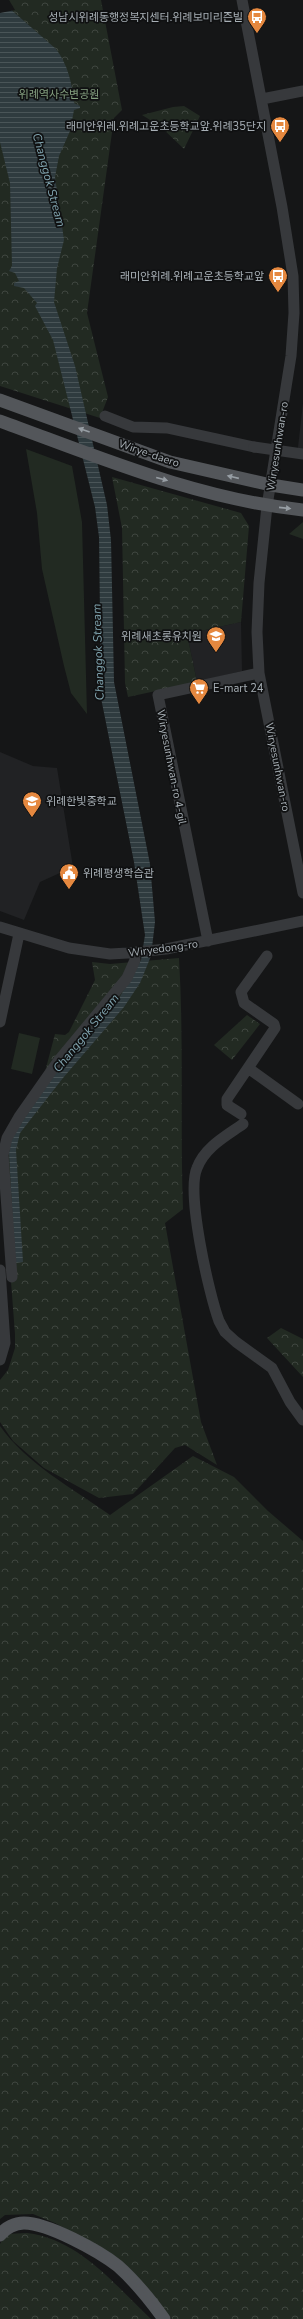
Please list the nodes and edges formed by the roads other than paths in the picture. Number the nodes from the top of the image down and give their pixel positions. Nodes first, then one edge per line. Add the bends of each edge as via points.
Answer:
1 (242, 0) edge
2 (303, 91) edge
3 (262, 99) junction
4 (0, 400) edge
5 (106, 416) dead end
6 (4, 422) edge
7 (303, 454) edge
8 (271, 485) junction
9 (303, 490) edge
10 (267, 506) junction
11 (303, 510) edge
12 (260, 673) junction
13 (303, 893) edge
14 (303, 922) edge
15 (0, 927) edge
16 (19, 934) junction
17 (208, 941) junction
18 (266, 956) dead end
19 (136, 960) dead end
20 (0, 1022) edge
21 (248, 1068) junction
22 (298, 1104) dead end
23 (0, 1270) edge
24 (12, 1277) dead end
25 (0, 1360) edge
26 (303, 1420) edge
27 (0, 2235) edge
28 (164, 2319) edge

1 - 3 street, Wiryesunhwan-ro
2 - 3 street
3 - 8 street, Wiryesunhwan-ro via 293,276 294,313 291,356
8 -> 4 main road, Wirye-daero via 170,462
5 - 7 street, bridge via 133,427 167,428 254,448
6 -> 10 main road, Wirye-daero via 125,468
8 - 9 main road, Wirye-daero
8 - 10 street, Wiryesunhwan-ro
10 -> 11 main road, Wirye-daero
10 - 12 street, Wiryesunhwan-ro via 257,632
12 - 13 street, Wiryesunhwan-ro
12 - 17 street, Wiryesunhwan-ro 4-gil via 158,695
14 - 17 street, Wiryedong-ro
15 - 16 street, Wiryedong-ro
16 - 17 street, Wiryedong-ro via 69,948 122,954
16 - 20 street
18 - 21 street via 241,992 244,1003 274,1024 275,1028
19 - 24 street via 127,978 59,1060 7,1138 4,1155
21 - 22 street
21 - 26 street via 227,1099 227,1105 242,1119 205,1153 197,1167 193,1180 194,1210 219,1321 225,1332 236,1342 272,1368
23 - 25 street via 5,1343
27 - 28 main road via 13,2225 30,2224 82,2244 118,2266

